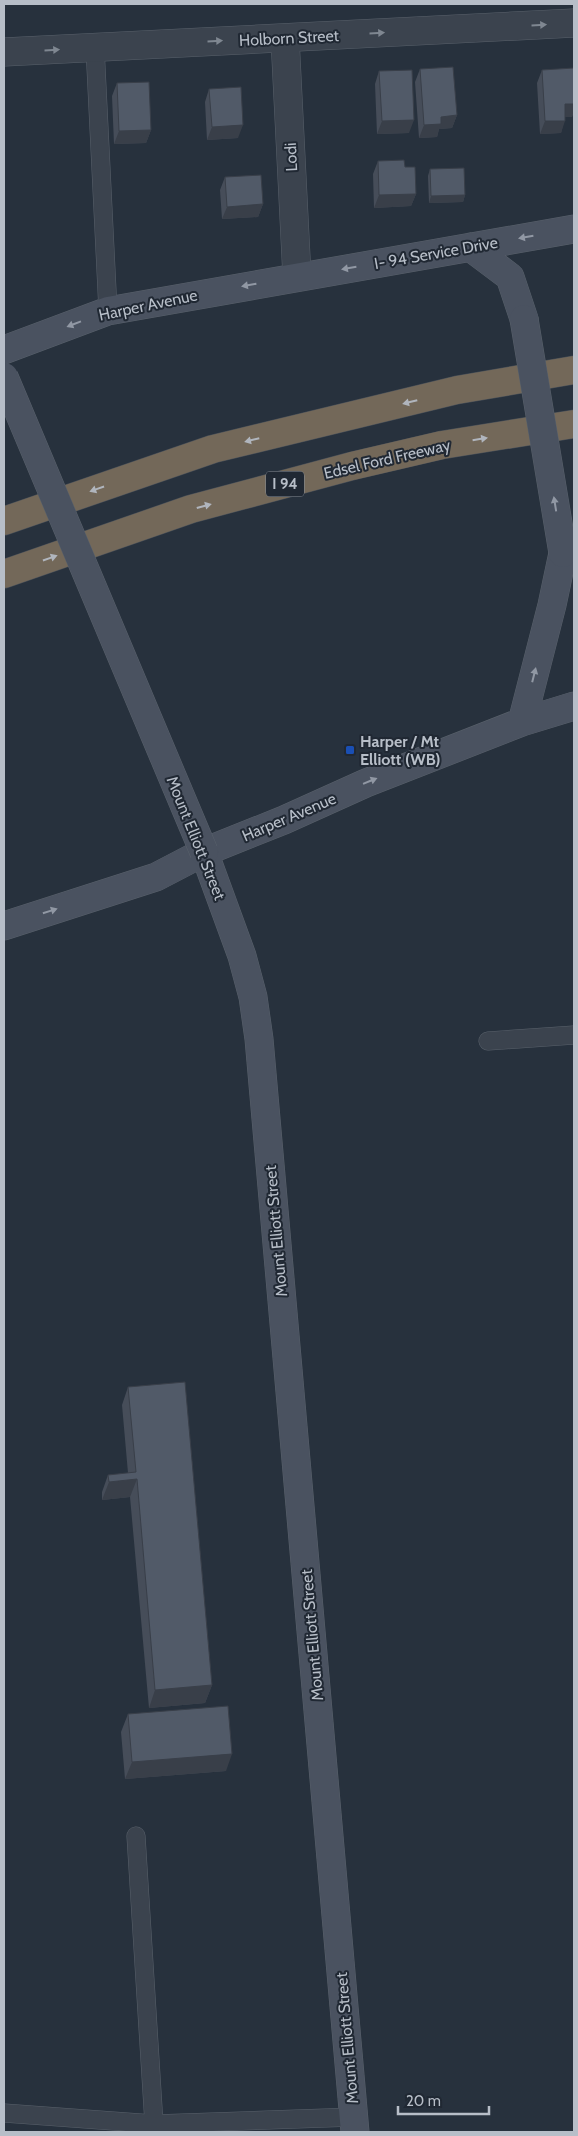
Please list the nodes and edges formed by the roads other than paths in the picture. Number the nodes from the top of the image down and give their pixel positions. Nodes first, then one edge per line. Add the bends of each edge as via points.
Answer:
1 (574, 23) edge
2 (285, 38) junction
3 (95, 48) junction
4 (4, 52) edge
5 (574, 229) edge
6 (470, 247) junction
7 (297, 277) junction
8 (108, 311) junction
9 (4, 350) edge
10 (574, 370) edge
11 (4, 377) edge
12 (574, 424) edge
13 (4, 521) edge
14 (4, 574) edge
15 (574, 706) edge
16 (522, 722) junction
17 (204, 852) junction
18 (4, 926) edge
19 (574, 1035) edge
20 (488, 1041) dead end
21 (136, 1836) dead end
22 (4, 2113) edge
23 (154, 2124) junction
24 (354, 2124) edge

2 -> 1 street, Holborn Street
3 -> 2 street, Holborn Street
2 - 7 street, Lodi
4 -> 3 street, Holborn Street
3 - 8 lane
5 -> 6 main road, I- 94 Service Drive
6 -> 7 main road, I- 94 Service Drive
16 -> 6 main road, bridge via 562,552 524,319 510,277
7 -> 8 main road, Harper Avenue
8 -> 9 main road, Harper Avenue
10 -> 13 highway via 457,390 213,449
11 - 17 main road, Mount Elliott Street, bridge
14 -> 12 highway, Edsel Ford Freeway / I 94 via 191,509 352,466 442,445
15 - 16 main road, Harper Avenue
17 -> 16 main road, Harper Avenue via 366,783
18 -> 17 main road, Harper Avenue via 156,877
17 - 24 main road, Mount Elliott Street via 242,956 253,997 259,1039
19 - 20 lane
21 - 23 lane
22 - 23 lane
23 - 24 lane

